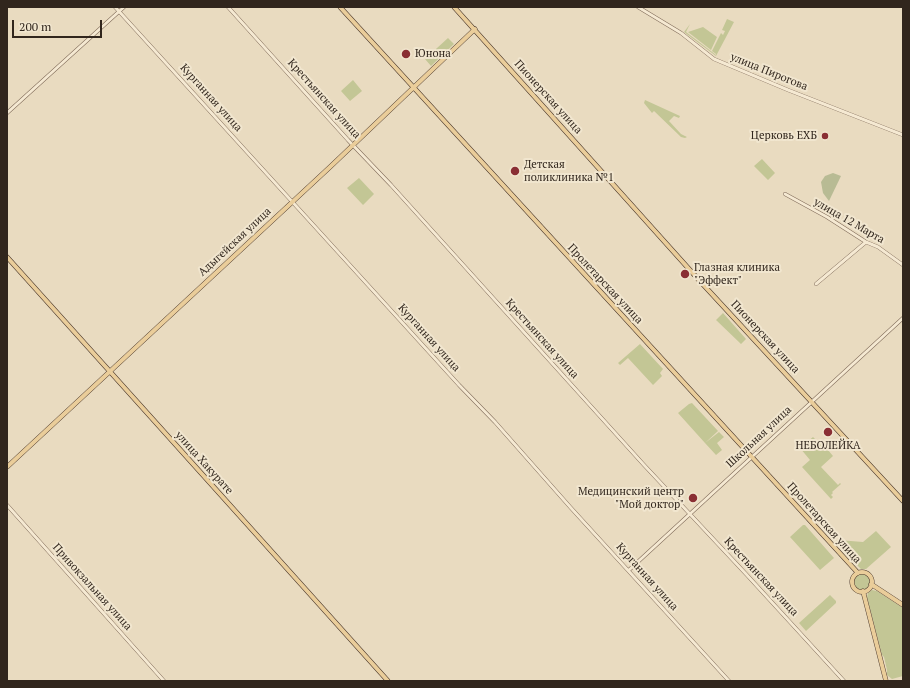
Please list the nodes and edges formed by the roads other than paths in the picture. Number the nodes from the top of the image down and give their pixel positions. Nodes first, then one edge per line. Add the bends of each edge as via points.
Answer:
1 (115, 7) edge
2 (124, 7) edge
3 (228, 7) edge
4 (340, 7) edge
5 (454, 7) edge
6 (638, 7) edge
7 (119, 11) junction
8 (474, 29) junction
9 (413, 87) junction
10 (7, 113) edge
11 (903, 134) edge
12 (352, 145) junction
13 (785, 194) dead end
14 (292, 200) junction
15 (866, 242) junction
16 (7, 257) edge
17 (903, 265) edge
18 (816, 284) dead end
19 (903, 318) edge
20 (110, 371) junction
21 (812, 401) junction
22 (752, 457) junction
23 (7, 467) edge
24 (903, 501) edge
25 (7, 505) edge
26 (690, 513) junction
27 (629, 570) junction
28 (858, 573) junction
29 (871, 584) junction
30 (863, 591) junction
31 (903, 604) edge
32 (164, 681) edge
33 (388, 681) edge
34 (729, 681) edge
35 (844, 681) edge
36 (886, 681) edge

1 - 7 street, Курганная улица
2 - 7 street
3 - 12 street, Крестьянская улица
4 - 9 main road, Пролетарская улица
5 - 8 main road, Пионерская улица
6 - 11 street, улица Пирогова via 681,33 714,59
7 - 10 street
7 - 14 street, Курганная улица
8 - 9 main road, Адыгейская улица
8 - 21 main road, Пионерская улица
9 - 12 main road, Адыгейская улица
9 - 22 main road, Пролетарская улица
12 - 14 main road, Адыгейская улица
12 - 26 street, Крестьянская улица
13 - 15 street, улица 12 Марта
14 - 20 main road, Адыгейская улица
14 - 27 street, Курганная улица
15 - 17 street, улица 12 Марта via 878,247
15 - 18 street
16 - 20 main road, улица Хакурате
19 - 21 street, Школьная улица
20 - 23 main road, Адыгейская улица
20 - 33 main road, улица Хакурате
21 - 22 street, Школьная улица
21 - 24 main road, Пионерская улица
22 - 26 street, Школьная улица
22 - 28 main road, Пролетарская улица
25 - 32 street, Привокзальная улица
26 - 27 street, Школьная улица
26 - 35 street, Крестьянская улица
27 - 34 street, Курганная улица
28 - 29 main road via 868,574
28 - 30 main road via 853,578 852,585
29 - 30 main road
29 - 31 main road
30 - 36 main road

